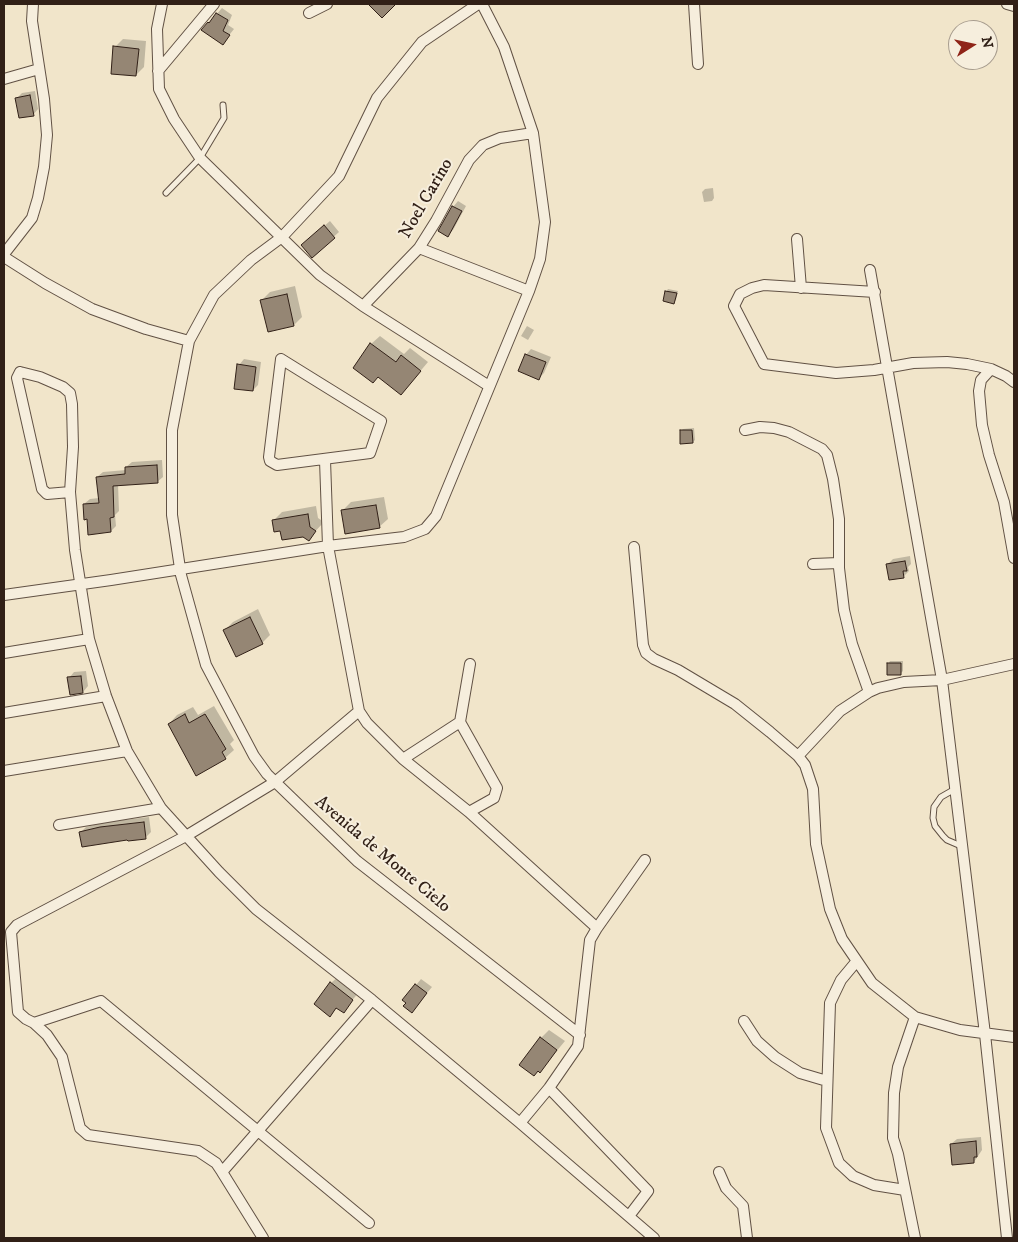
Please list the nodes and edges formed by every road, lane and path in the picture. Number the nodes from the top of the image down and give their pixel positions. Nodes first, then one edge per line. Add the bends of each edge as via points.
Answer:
1 (33, 4) edge
2 (162, 4) edge
3 (214, 4) edge
4 (327, 4) edge
5 (478, 4) edge
6 (482, 4) edge
7 (694, 4) edge
8 (1007, 4) edge
9 (1014, 6) edge
10 (309, 12) dead end
11 (698, 64) dead end
12 (39, 69) junction
13 (158, 71) junction
14 (4, 79) edge
15 (223, 106) dead end
16 (533, 133) junction
17 (200, 158) junction
18 (166, 193) dead end
19 (282, 236) junction
20 (797, 239) dead end
21 (419, 248) junction
22 (4, 256) edge
23 (870, 270) dead end
24 (801, 288) junction
25 (529, 291) junction
26 (875, 292) junction
27 (363, 306) junction
28 (189, 341) junction
29 (888, 368) junction
30 (991, 370) junction
31 (1014, 382) edge
32 (489, 386) junction
33 (745, 430) dead end
34 (325, 460) junction
35 (70, 492) junction
36 (328, 546) junction
37 (634, 547) dead end
38 (1014, 558) edge
39 (839, 563) junction
40 (812, 564) dead end
41 (180, 568) junction
42 (80, 585) junction
43 (4, 595) edge
44 (89, 639) junction
45 (4, 653) edge
46 (470, 664) dead end
47 (1014, 664) edge
48 (942, 680) junction
49 (868, 692) junction
50 (106, 696) junction
51 (359, 711) junction
52 (4, 713) edge
53 (460, 722) junction
54 (127, 751) junction
55 (798, 756) junction
56 (403, 759) junction
57 (4, 771) edge
58 (275, 782) junction
59 (956, 789) junction
60 (160, 808) junction
61 (469, 812) junction
62 (59, 825) dead end
63 (186, 836) junction
64 (963, 847) junction
65 (644, 860) dead end
66 (596, 928) junction
67 (856, 962) junction
68 (372, 1000) junction
69 (914, 1017) junction
70 (744, 1021) dead end
71 (34, 1023) junction
72 (985, 1034) junction
73 (580, 1036) junction
74 (1014, 1037) edge
75 (827, 1081) junction
76 (549, 1088) junction
77 (520, 1124) junction
78 (258, 1131) junction
79 (222, 1172) junction
80 (720, 1172) dead end
81 (905, 1190) junction
82 (629, 1216) junction
83 (368, 1223) dead end
84 (263, 1238) edge
85 (654, 1238) edge
86 (748, 1238) edge
87 (915, 1238) edge
88 (1007, 1238) edge

1 - 12 street via 32,21
2 - 13 street via 157,29
3 - 13 street
4 - 10 street
5 - 19 street, Avenida de Monte Cielo via 422,42 377,98 339,176
6 - 16 street via 504,47
7 - 11 street
8 - 9 street
12 - 14 street
12 - 22 street via 47,135 44,167 32,218
13 - 17 street via 159,89
15 - 17 lane via 224,118
16 - 21 street, Noel Carino via 500,138 483,145 469,160
16 - 25 street via 545,222 540,259
17 - 18 lane
17 - 19 street
19 - 27 street via 320,274
19 - 28 street, Avenida de Monte Cielo via 214,295
20 - 24 street
21 - 25 street
21 - 27 street, Noel Carino
22 - 28 street via 92,309
23 - 26 street
24 - 26 street
24 - 29 street via 752,288 740,294 734,306 764,364 836,373
25 - 32 street
26 - 29 street
27 - 32 street
28 - 41 street, Avenida de Monte Cielo via 172,430 172,515
29 - 30 street via 947,362
29 - 48 street
30 - 31 street
30 - 38 street via 981,380 982,425 1004,502
32 - 36 street via 436,516 425,529 404,536
33 - 39 street via 774,428 822,449 833,479 839,519
34 - 34 street via 370,453 381,421 281,359 270,461 277,465
34 - 36 street
35 - 35 street via 47,494 42,489 17,378 20,372 63,387 70,394 73,447
35 - 42 street
36 - 41 street
36 - 51 street
37 - 55 street via 646,653 734,704
39 - 40 street
39 - 49 street via 848,629
41 - 42 street
41 - 58 street, Avenida de Monte Cielo via 206,665 254,756
42 - 43 street
42 - 44 street
44 - 45 street
44 - 50 street
46 - 53 street
47 - 48 street
48 - 49 street via 904,682
48 - 59 street
49 - 55 street via 840,711
50 - 52 street
50 - 54 street
51 - 56 street
51 - 58 street
53 - 56 street
53 - 61 street via 497,788 494,798
54 - 57 street
54 - 60 street
55 - 67 street via 808,771 813,789 816,844 830,909
56 - 61 street
58 - 63 street
58 - 73 street, Avenida de Monte Cielo via 357,861
59 - 64 street
59 - 64 lane via 940,796 933,818 935,826 947,840
60 - 62 street
60 - 63 street
61 - 66 street
63 - 68 street via 256,908
63 - 71 street via 17,925 11,932 18,1012
64 - 72 street
65 - 66 street
66 - 73 street via 590,940
67 - 69 street via 872,983
67 - 75 street via 830,1003
68 - 77 street
68 - 78 street
69 - 72 street
69 - 81 street via 898,1067 894,1093 893,1138
70 - 75 street via 758,1041 775,1056 800,1072
71 - 78 street via 102,1001
71 - 79 street via 62,1057 80,1128 88,1135 198,1151 216,1163
72 - 74 street
72 - 88 street
73 - 76 street via 578,1046
75 - 81 street via 826,1128 839,1163 853,1176 874,1185
76 - 77 street
76 - 82 street via 648,1191
77 - 82 street
78 - 79 street
78 - 83 street
79 - 84 street
80 - 86 street via 726,1188 743,1206
81 - 87 street
82 - 85 street

